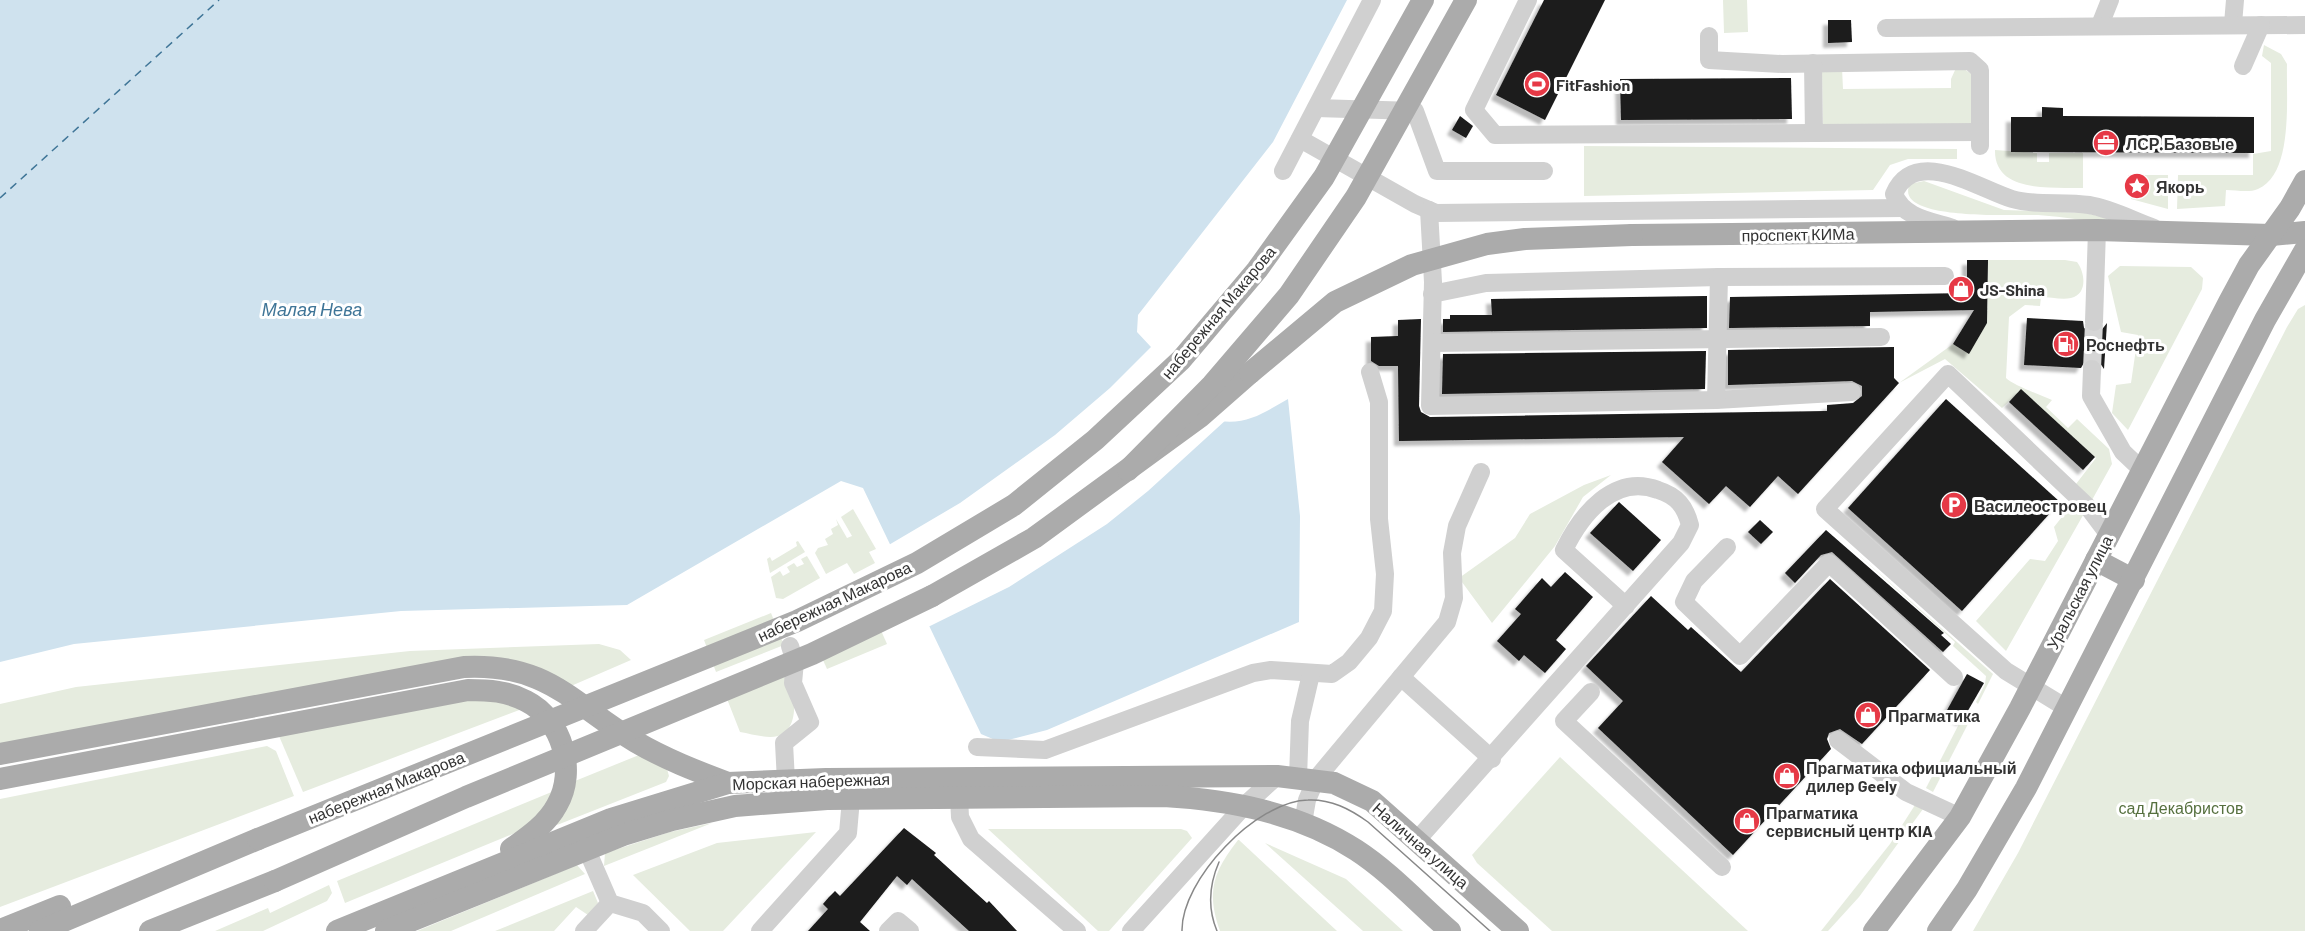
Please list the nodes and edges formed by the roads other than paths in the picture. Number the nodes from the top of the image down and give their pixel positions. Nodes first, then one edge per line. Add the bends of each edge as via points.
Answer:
1 (1372, 0) edge
2 (1423, 0) edge
3 (1466, 0) edge
4 (1528, 0) edge
5 (2110, 0) edge
6 (2235, 0) edge
7 (2233, 24) junction
8 (2100, 25) junction
9 (2261, 25) junction
10 (2305, 25) edge
11 (1886, 28) dead end
12 (1709, 36) dead end
13 (1813, 63) junction
14 (2243, 66) dead end
15 (1316, 108) junction
16 (1814, 133) junction
17 (1300, 139) junction
18 (1283, 171) dead end
19 (1544, 171) dead end
20 (2305, 181) edge
21 (1903, 208) junction
22 (1429, 210) junction
23 (2097, 230) junction
24 (2164, 231) junction
25 (1965, 232) junction
26 (2305, 232) edge
27 (2271, 235) junction
28 (2304, 254) edge
29 (1946, 276) dead end
30 (1719, 277) junction
31 (1432, 294) junction
32 (2094, 322) tunnel mouth
33 (1881, 337) dead end
34 (1719, 338) junction
35 (1432, 343) junction
36 (2092, 369) tunnel mouth
37 (1370, 372) dead end
38 (1852, 392) dead end
39 (1716, 400) junction
40 (1128, 470) junction
41 (2142, 470) junction
42 (1481, 472) dead end
43 (2109, 535) junction
44 (1727, 547) dead end
45 (2096, 560) junction
46 (2134, 580) junction
47 (1626, 606) junction
48 (790, 646) dead end
49 (1311, 674) junction
50 (1401, 677) junction
51 (1954, 677) dead end
52 (2030, 687) junction
53 (1591, 692) dead end
54 (2068, 709) junction
55 (1838, 740) dead end
56 (977, 747) dead end
57 (0, 754) edge
58 (1492, 759) junction
59 (1297, 777) junction
60 (0, 779) edge
61 (786, 781) junction
62 (728, 783) junction
63 (959, 797) junction
64 (851, 799) junction
65 (1245, 805) junction
66 (1960, 817) junction
67 (1303, 823) junction
68 (1418, 840) junction
69 (587, 850) junction
70 (1722, 867) dead end
71 (478, 873) junction
72 (148, 886) junction
73 (610, 903) junction
74 (0, 930) edge
75 (40, 931) edge
76 (150, 931) edge
77 (337, 931) edge
78 (386, 931) edge
79 (584, 931) edge
80 (661, 931) edge
81 (760, 931) edge
82 (888, 931) edge
83 (910, 931) edge
84 (1076, 931) edge
85 (1131, 931) edge
86 (1450, 931) edge
87 (1518, 931) edge
88 (1874, 931) edge
89 (1938, 931) edge

1 - 15 street
2 - 72 main road, набережная Макарова, bridge via 1324,177 1257,270 1181,360 1095,440 1014,505 917,563 797,621
3 - 40 main road, bridge via 1356,197 1289,295 1212,385
4 - 16 street via 1474,110 1495,135
5 - 8 street
6 - 7 street
7 - 8 street
7 - 9 street
8 - 11 street
9 - 10 street
9 - 14 street
12 - 13 street via 1709,60
13 - 16 street
13 - 16 street via 1970,62 1980,70 1980,139
15 - 17 street
15 - 19 street via 1415,111 1437,171
17 - 18 street
17 - 22 street
20 - 27 main road, Уральская улица
21 - 22 street via 1446,213
21 - 24 street, проспект КИМа via 1894,194 1899,184 1910,175 1935,172 2013,199 2090,197 2114,212
21 - 25 street, проспект КИМа
22 - 31 street
23 - 24 main road, проспект КИМа
23 - 25 main road, проспект КИМа
23 - 32 street
24 - 27 main road, проспект КИМа
25 - 40 main road, проспект КИМа, bridge via 1525,239 1440,256 1335,302 1201,416
26 - 27 main road, проспект КИМа
27 - 28 main road
27 - 41 main road, Уральская улица via 2239,283
28 - 46 main road via 2265,320
29 - 30 street
30 - 31 street via 1486,283
30 - 34 street
31 - 35 street
33 - 34 street
34 - 35 street
34 - 39 street
35 - 39 street via 1430,406
36 - 41 street via 2091,396 2123,452
37 - 49 street via 1379,402 1383,611 1369,638 1349,662 1332,674
38 - 39 street
40 - 76 main road, bridge via 1034,538 922,601 812,654
41 - 43 main road, Уральская улица
42 - 50 street via 1457,526 1452,553 1454,598 1447,622
43 - 45 main road, Уральская улица
43 - 52 street via 2088,507 1948,374 1825,509 2006,671
44 - 51 street via 1694,581 1684,602 1740,656 1829,563
45 - 46 main road
45 - 52 main road, Уральская улица
46 - 54 main road
47 - 47 street via 1564,550 1574,530 1598,502 1614,490 1632,485 1672,495 1685,507 1690,525 1681,543
47 - 58 street
48 - 61 street via 795,658 793,683 810,722 784,743
49 - 56 street via 1271,670 1253,674 1045,750
49 - 59 street via 1300,721
50 - 58 street
50 - 59 street
52 - 54 street
52 - 66 main road, Уральская улица
53 - 70 street via 1564,721
54 - 89 main road via 1997,840
55 - 66 street via 1906,792
57 - 62 main road via 464,667 492,666 548,681 642,745
58 - 68 street
59 - 61 main road, Морская набережная
59 - 65 street
59 - 67 street via 1307,800
59 - 68 main road, Наличная улица via 1350,789 1372,801
60 - 71 main road via 456,693 490,690 509,694 541,710 556,733 567,762 566,783 557,805 534,833
61 - 62 main road, Морская набережная
62 - 71 main road, Морская набережная via 611,819
63 - 64 main road, Морская набережная
63 - 65 main road, Морская набережная via 1164,796
63 - 84 street via 960,817 971,839
64 - 69 main road, Морская набережная via 735,806 672,820
64 - 81 street via 848,833
65 - 67 main road
65 - 85 street
66 - 88 main road, Уральская улица
67 - 86 main road via 1356,851
68 - 87 main road, Наличная улица
69 - 73 street
69 - 78 main road, Морская набережная
71 - 77 main road, Морская набережная
72 - 74 main road via 113,885
72 - 75 main road, набережная Макарова
73 - 79 street
73 - 80 street via 642,913
82 - 83 street via 898,921

